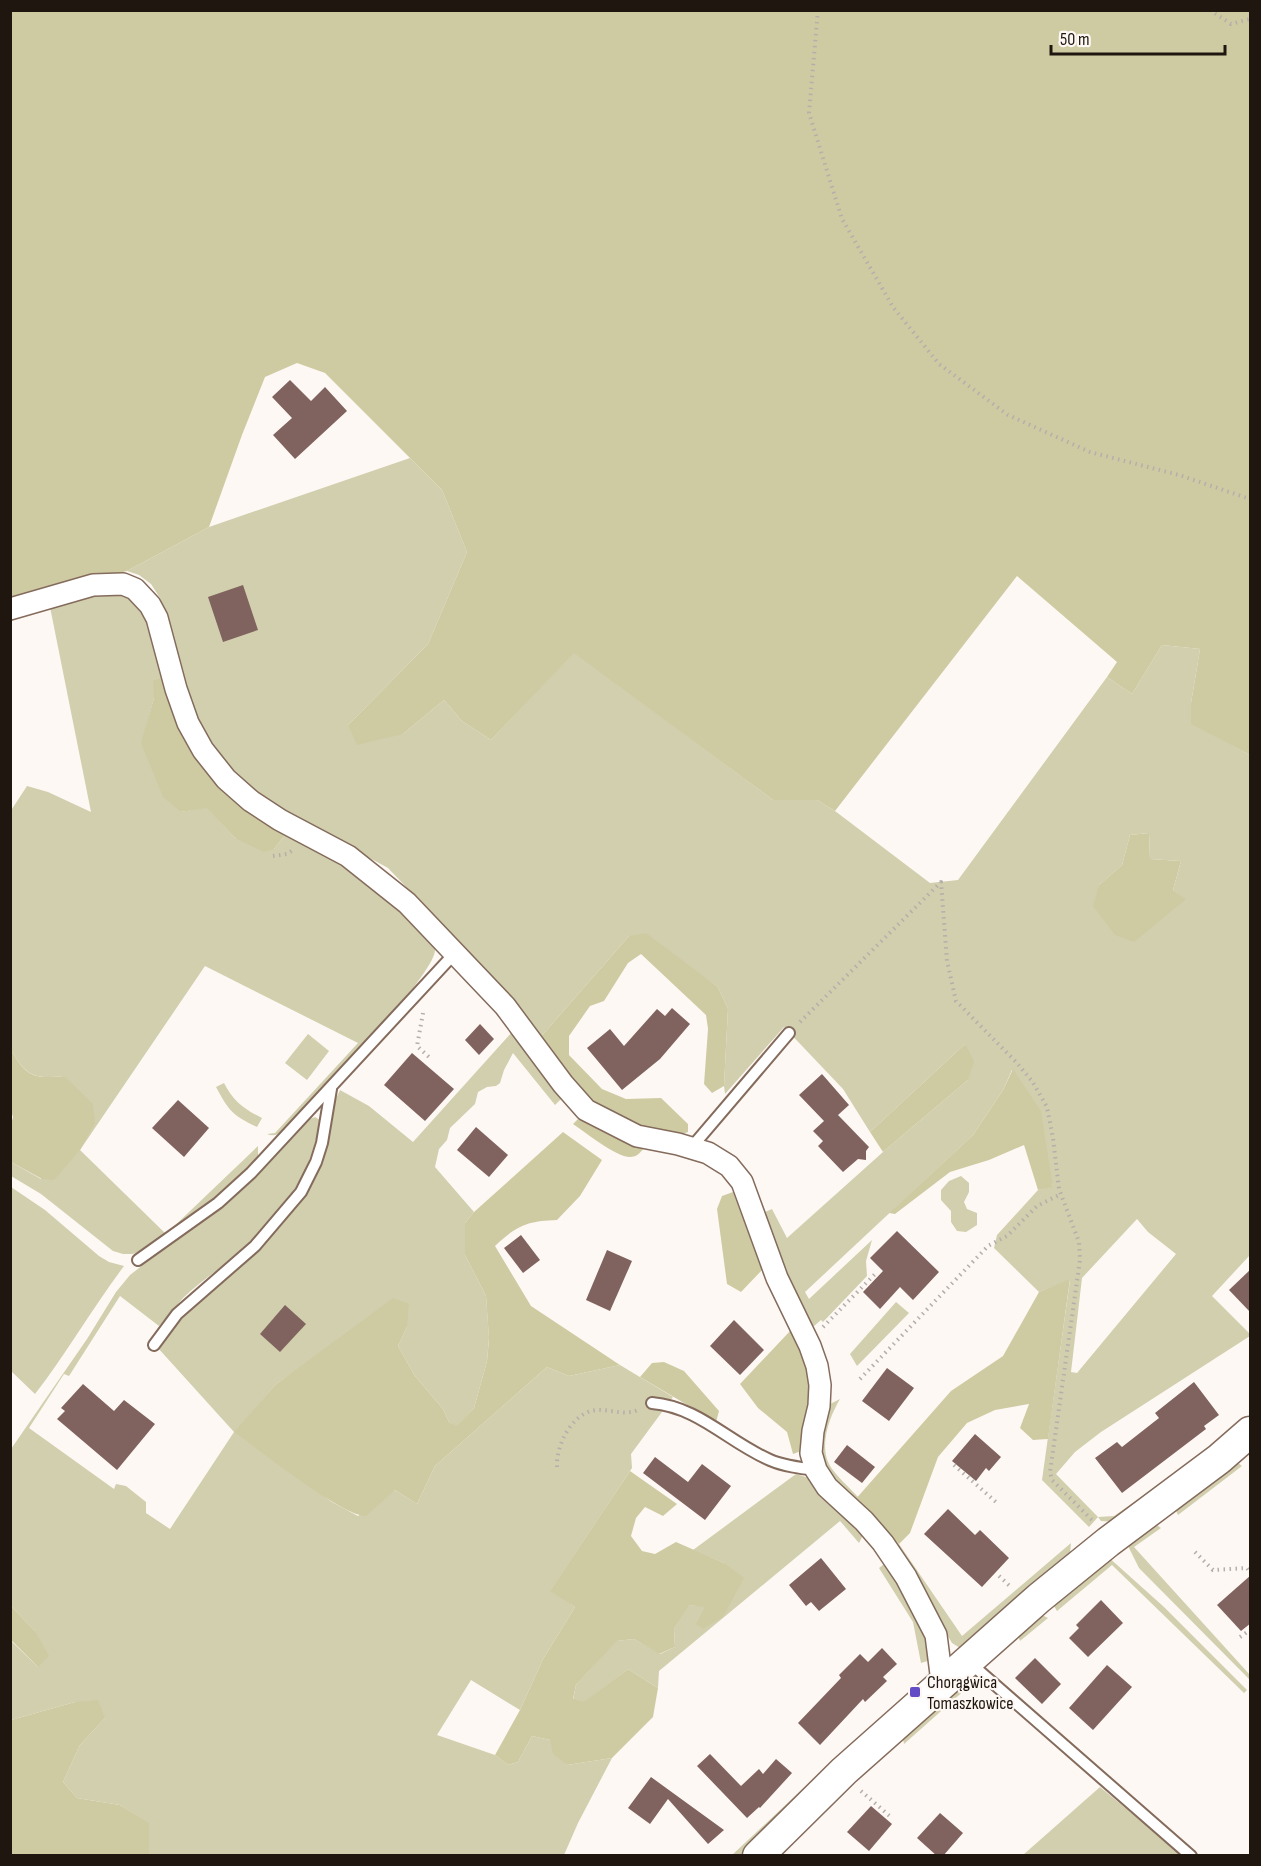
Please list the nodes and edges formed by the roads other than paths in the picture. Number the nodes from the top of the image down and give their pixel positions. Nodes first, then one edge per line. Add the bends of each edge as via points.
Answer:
1 (10, 609) edge
2 (454, 954) junction
3 (789, 1033) road end
4 (331, 1089) junction
5 (691, 1148) junction
6 (138, 1260) dead end
7 (154, 1346) dead end
8 (652, 1403) road end
9 (1251, 1432) edge
10 (816, 1470) junction
11 (967, 1660) junction
12 (942, 1682) junction
13 (762, 1854) edge
14 (1191, 1856) edge

1 - 2 street via 93,585 123,584 135,589 157,618 188,723 226,779 251,801 348,856 377,878 407,903
2 - 4 lane
2 - 5 street via 505,1006 586,1110 637,1136
3 - 5 lane
4 - 6 lane via 226,1196
4 - 7 lane via 322,1143 301,1191 255,1246 177,1314
5 - 10 street via 729,1166 742,1182 777,1278 810,1346 820,1385 811,1454
8 - 10 lane via 686,1410 770,1460
9 - 11 street via 1108,1542
10 - 12 street via 827,1487 883,1543 906,1577 936,1635
11 - 12 street
11 - 14 lane
12 - 13 street via 813,1800

